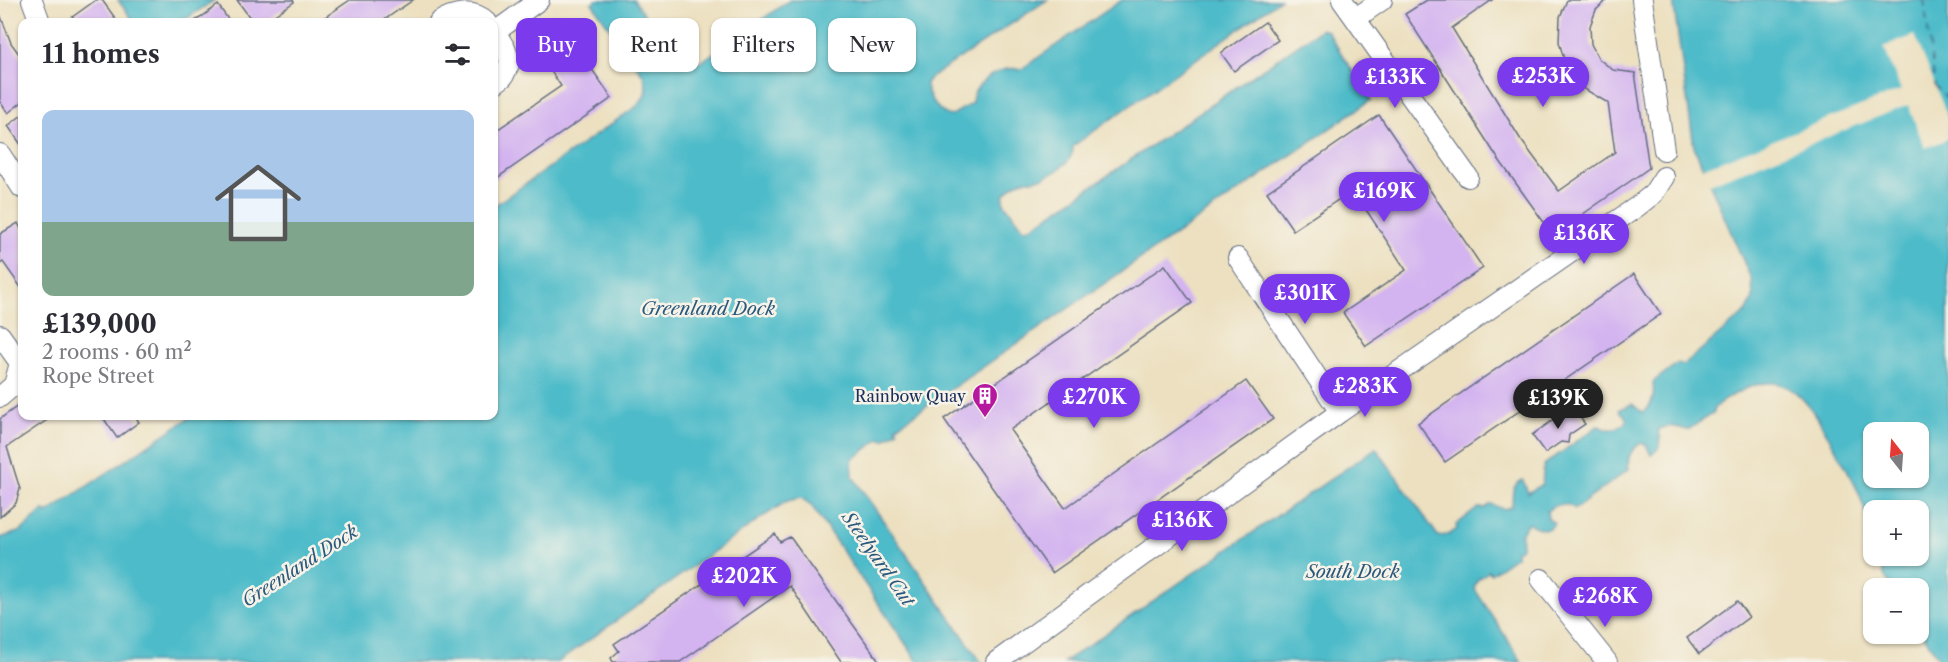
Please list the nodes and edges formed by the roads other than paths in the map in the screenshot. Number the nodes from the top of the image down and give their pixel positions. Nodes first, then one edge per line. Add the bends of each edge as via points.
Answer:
1 (32, 0) edge
2 (539, 0) edge
3 (1342, 0) edge
4 (1382, 0) edge
5 (1642, 0) edge
6 (39, 18) edge
7 (445, 18) edge
8 (474, 18) edge
9 (1356, 18) junction
10 (498, 24) edge
11 (498, 39) edge
12 (498, 81) edge
13 (1664, 150) dead end
14 (0, 154) edge
15 (18, 175) edge
16 (1468, 177) dead end
17 (1664, 177) dead end
18 (1238, 258) dead end
19 (0, 335) edge
20 (18, 358) edge
21 (18, 372) edge
22 (0, 397) edge
23 (1340, 412) junction
24 (1540, 579) dead end
25 (996, 662) edge
26 (1607, 662) edge

1 - 6 street
2 - 10 street
3 - 9 street
4 - 9 street
5 - 13 street
7 - 8 street via 465,13
9 - 16 street
11 - 12 street via 510,62
14 - 15 street
17 - 23 street via 1653,194 1638,206
18 - 23 street
19 - 20 street
21 - 22 street via 14,385
23 - 25 street
24 - 26 street

